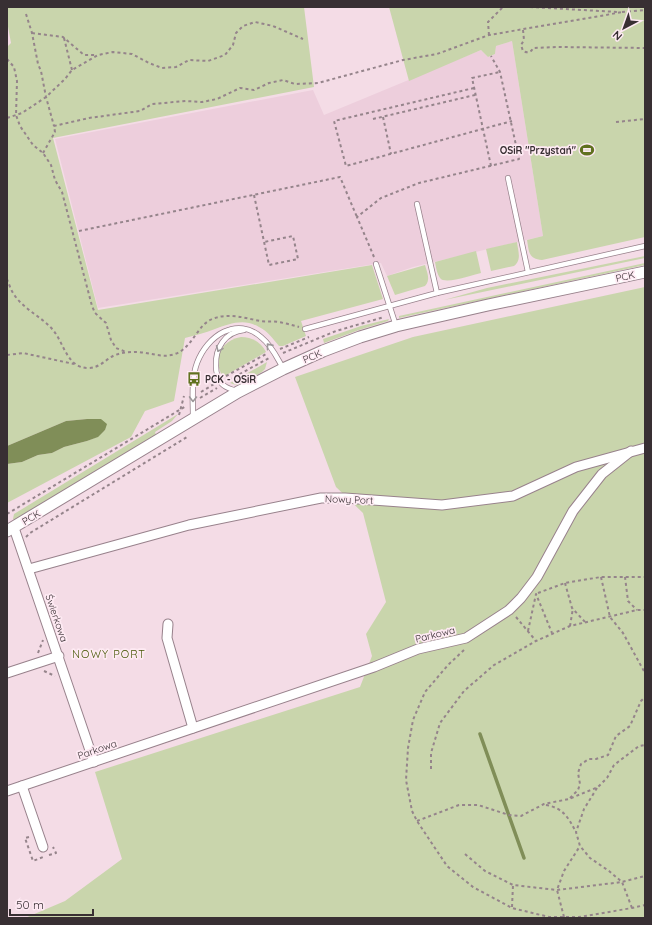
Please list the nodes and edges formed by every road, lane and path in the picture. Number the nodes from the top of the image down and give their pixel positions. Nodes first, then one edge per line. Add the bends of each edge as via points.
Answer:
1 (503, 7) edge
2 (530, 7) edge
3 (645, 10) edge
4 (623, 12) junction
5 (26, 14) dead end
6 (523, 30) junction
7 (32, 33) junction
8 (489, 35) junction
9 (63, 37) junction
10 (303, 38) dead end
11 (645, 48) edge
12 (98, 55) junction
13 (491, 56) dead end
14 (7, 59) edge
15 (72, 70) junction
16 (500, 72) junction
17 (474, 88) junction
18 (475, 95) junction
19 (46, 97) junction
20 (377, 111) junction
21 (16, 115) junction
22 (383, 117) junction
23 (7, 118) edge
24 (378, 118) junction
25 (373, 119) dead end
26 (645, 119) edge
27 (512, 121) junction
28 (616, 122) dead end
29 (54, 126) junction
30 (483, 129) junction
31 (42, 153) junction
32 (392, 154) junction
33 (491, 166) junction
34 (508, 178) dead end
35 (254, 195) junction
36 (417, 204) dead end
37 (357, 217) junction
38 (79, 231) dead end
39 (264, 242) junction
40 (645, 246) edge
41 (376, 264) joint
42 (528, 272) junction
43 (645, 272) edge
44 (7, 279) edge
45 (437, 293) junction
46 (390, 305) junction
47 (396, 326) junction
48 (306, 329) joint
49 (249, 330) junction
50 (316, 334) dead end
51 (309, 337) dead end
52 (274, 351) junction
53 (323, 351) junction
54 (126, 352) junction
55 (7, 356) edge
56 (76, 364) junction
57 (283, 369) junction
58 (220, 381) junction
59 (238, 392) junction
60 (193, 397) junction
61 (183, 403) dead end
62 (193, 420) junction
63 (193, 433) dead end
64 (645, 448) edge
65 (631, 451) junction
66 (10, 530) edge
67 (26, 537) dead end
68 (29, 569) junction
69 (601, 577) junction
70 (625, 577) junction
71 (645, 577) edge
72 (565, 583) junction
73 (536, 594) junction
74 (530, 598) dead end
75 (573, 608) junction
76 (509, 610) junction
77 (637, 610) junction
78 (645, 610) edge
79 (610, 617) junction
80 (586, 623) junction
81 (168, 624) dead end
82 (570, 626) junction
83 (528, 631) junction
84 (552, 634) junction
85 (44, 637) dead end
86 (536, 641) junction
87 (467, 646) dead end
88 (59, 656) junction
89 (39, 662) junction
90 (7, 673) edge
91 (645, 673) edge
92 (58, 678) dead end
93 (645, 697) edge
94 (193, 728) junction
95 (645, 745) edge
96 (94, 762) junction
97 (432, 769) dead end
98 (22, 786) junction
99 (598, 788) junction
100 (7, 791) edge
101 (569, 799) junction
102 (544, 804) junction
103 (417, 821) junction
104 (576, 832) junction
105 (33, 835) dead end
106 (52, 842) dead end
107 (580, 846) junction
108 (43, 847) dead end
109 (465, 854) dead end
110 (645, 876) edge
111 (622, 882) junction
112 (513, 885) junction
113 (557, 890) junction
114 (645, 905) edge
115 (512, 908) junction
116 (632, 908) junction
117 (564, 917) edge

1 - 8 path via 488,22
2 - 4 path
3 - 4 path
4 - 6 path
5 - 7 path
6 - 8 path
6 - 11 path via 524,40 521,45 526,53 533,48
7 - 9 path
7 - 19 path
8 - 29 path via 437,54 403,60 318,83 295,84 283,80 254,90 240,88 217,99 152,104 140,111
9 - 12 path via 84,55
9 - 15 path
10 - 12 path via 255,22 243,26 236,33 233,45 224,55 208,61 189,60 176,67 162,68 132,54 113,52
12 - 15 path
13 - 16 path
14 - 21 path via 14,67 17,81
15 - 19 path
16 - 17 path via 472,78
16 - 27 path
17 - 18 path
17 - 20 path
18 - 22 path
18 - 30 path
19 - 21 path
19 - 29 path
20 - 24 path
20 - 32 path via 334,121 346,166
21 - 23 path
21 - 31 path via 20,126
22 - 24 path
22 - 32 path
24 - 25 path
26 - 28 path
27 - 30 path
27 - 33 path via 519,159
29 - 31 path via 55,132
30 - 32 path
30 - 33 path
31 - 54 path via 51,165 62,192 92,306 95,313 106,323 116,348
33 - 37 path via 396,191 381,198
34 - 42 lane
35 - 37 path via 340,177
35 - 38 path
35 - 39 path
36 - 45 lane
37 - 41 path
39 - 39 path via 269,265 298,259 293,236
40 - 42 lane
41 - 46 lane
42 - 45 lane
43 - 47 street, PCK
44 - 56 path via 14,295 54,331 67,355
45 - 46 lane
46 - 47 lane
46 - 48 lane
47 - 53 street, PCK
48 - 54 path via 277,322 261,322 248,317 214,318 204,324 186,348 175,354 166,356 139,351
52 -> 49 lane via 262,337
49 -> 58 lane via 235,331 218,347 216,370
49 - 60 lane via 236,327 222,332 212,340 196,364
50 - 53 path
51 - 52 path
52 - 57 lane
52 - 58 path
53 - 57 street, PCK
54 - 56 path via 115,355 99,366 87,368
55 - 56 path via 23,353
57 - 59 street, PCK
58 - 59 lane
58 - 60 path
59 - 62 street, PCK
60 - 61 path
60 -> 62 lane
62 - 66 street, PCK
63 - 67 path
64 - 65 street, Nowy Port
65 - 68 street, Nowy Port via 576,467 513,496 442,504 321,498 189,525
65 - 76 street, Parkowa via 602,474 573,512 537,576
66 - 68 street, Świerkowa
68 - 88 street, Świerkowa
69 - 70 path
69 - 72 path
69 - 79 path
70 - 71 path
70 - 77 path via 628,601
72 - 73 path
72 - 75 path
73 - 74 path
73 - 83 path
73 - 84 path
75 - 80 path
75 - 82 path
76 - 83 path
76 - 94 street, Parkowa via 466,638 418,649 374,667
77 - 78 path
77 - 79 path
79 - 80 path
79 - 91 path via 623,633
80 - 82 path
81 - 94 street via 166,638
82 - 84 path
83 - 86 path
84 - 86 path
85 - 89 path via 37,655
86 - 97 path via 494,665 464,691 440,723 431,753
87 - 103 path via 425,692 413,720 406,780 412,811
88 - 89 street
88 - 96 street, Świerkowa
89 - 90 street
89 - 92 path via 42,670
93 - 101 path via 640,701 630,726 616,736 608,755 589,759 581,764 578,790
94 - 96 street, Parkowa
95 - 99 path via 639,746 614,765
96 - 98 street, Parkowa
98 - 100 street, Parkowa
98 - 108 street
99 - 101 path
99 - 104 path via 584,809
101 - 102 path
102 - 103 path via 521,816 509,815 478,805 459,805
102 - 104 path via 555,806 568,817
103 - 115 path via 447,866 473,887
104 - 107 path
105 - 106 path via 25,838 33,861 56,853
107 - 111 path via 590,858
107 - 113 path via 564,871
109 - 112 path via 485,871
110 - 111 path
111 - 113 path
111 - 116 path
112 - 113 path
112 - 115 path
113 - 117 path
114 - 116 path
115 - 117 path via 549,918
116 - 117 path

